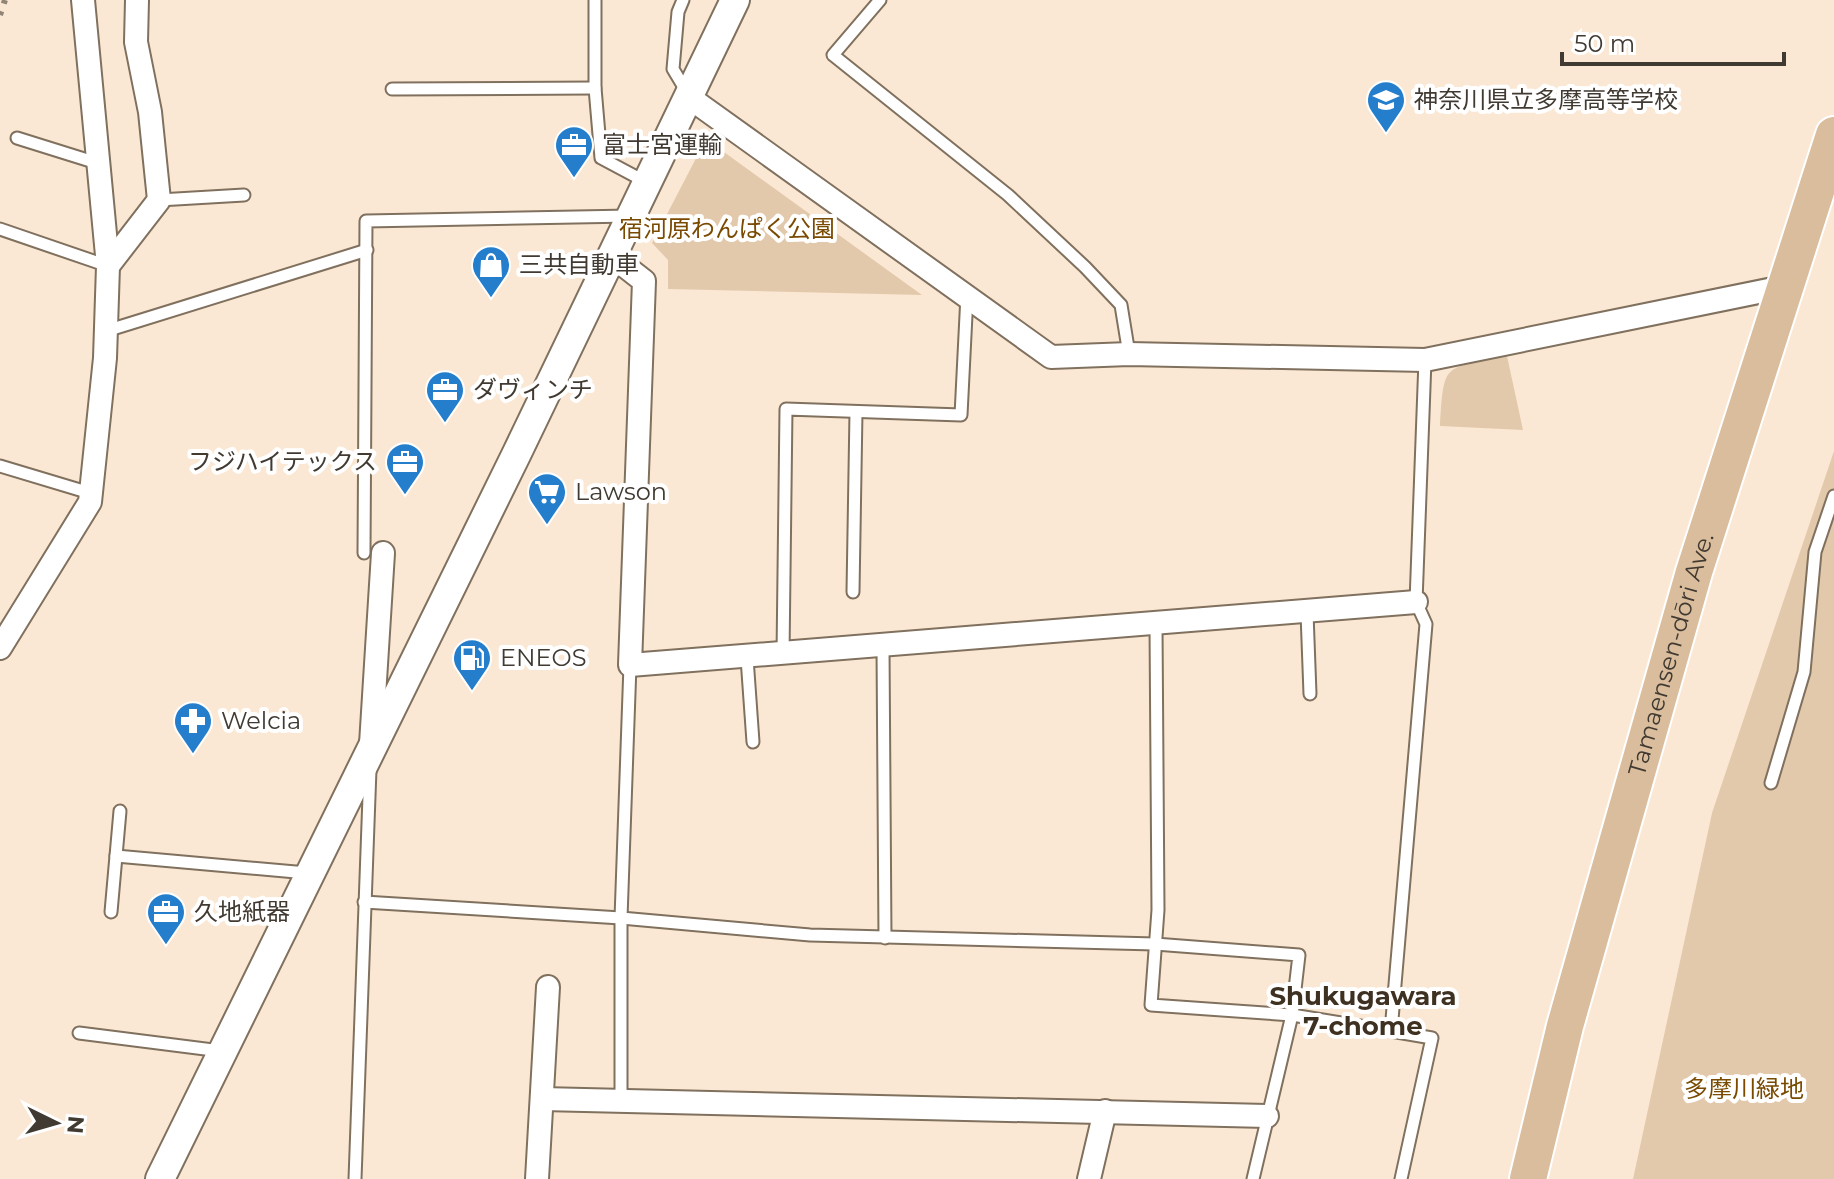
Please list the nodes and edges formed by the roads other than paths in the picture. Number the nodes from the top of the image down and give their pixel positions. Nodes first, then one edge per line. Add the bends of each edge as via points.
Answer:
1 (83, 0) edge
2 (137, 0) edge
3 (595, 0) edge
4 (683, 0) edge
5 (735, 0) edge
6 (880, 0) edge
7 (595, 88) junction
8 (392, 89) dead end
9 (690, 98) junction
10 (17, 138) dead end
11 (1832, 144) edge
12 (97, 163) junction
13 (647, 183) junction
14 (244, 195) dead end
15 (159, 200) junction
16 (631, 216) junction
17 (0, 229) edge
18 (367, 250) junction
19 (612, 256) junction
20 (108, 266) junction
21 (1783, 287) junction
22 (967, 295) junction
23 (106, 331) junction
24 (1129, 354) junction
25 (1425, 360) junction
26 (856, 412) junction
27 (0, 466) edge
28 (90, 493) junction
29 (1834, 496) edge
30 (374, 553) joint
31 (853, 592) dead end
32 (1416, 602) junction
33 (1307, 613) junction
34 (1156, 626) junction
35 (883, 647) junction
36 (0, 648) edge
37 (783, 655) junction
38 (747, 658) junction
39 (630, 665) junction
40 (1310, 694) dead end
41 (753, 742) dead end
42 (371, 753) junction
43 (1771, 783) dead end
44 (120, 811) dead end
45 (116, 856) junction
46 (310, 874) junction
47 (364, 902) junction
48 (111, 912) dead end
49 (621, 918) junction
50 (885, 938) junction
51 (1155, 944) junction
52 (548, 987) dead end
53 (1292, 1015) junction
54 (1391, 1031) junction
55 (79, 1033) dead end
56 (223, 1051) junction
57 (542, 1099) junction
58 (621, 1101) junction
59 (1105, 1111) junction
60 (1267, 1116) junction
61 (160, 1179) edge
62 (355, 1179) edge
63 (537, 1179) edge
64 (1089, 1179) edge
65 (1253, 1179) edge
66 (1401, 1179) edge
67 (1528, 1179) edge

1 - 12 street
2 - 15 street via 136,42
3 - 7 lane
4 - 9 lane via 673,69
5 - 9 street
6 - 24 lane via 833,55 1008,195 1085,267 1121,305
7 - 8 lane
7 - 13 lane via 601,158
9 - 13 street
9 - 22 street
10 - 12 lane
11 - 21 main road, Tamaensen-dōri Ave.
12 - 20 street
13 - 16 street
14 - 15 lane
15 - 20 street
16 - 18 lane via 366,221
16 - 19 street
17 - 20 lane
18 - 23 lane
18 - 30 lane
19 - 39 street via 644,281
19 - 42 street
20 - 23 street
21 - 25 street
21 - 67 main road, Tamaensen-dōri Ave. via 1632,787
22 - 24 street via 1051,357
22 - 26 lane via 961,415
23 - 28 street
24 - 25 street
25 - 32 lane
26 - 31 lane
26 - 37 lane via 786,409
27 - 28 lane
28 - 36 street via 90,502
29 - 43 lane via 1815,552 1804,672
30 - 42 street
32 - 33 street
32 - 54 lane via 1426,624
33 - 34 street
33 - 40 lane
34 - 35 street
34 - 51 lane
35 - 37 street
35 - 50 lane
37 - 38 street
38 - 39 street
38 - 41 lane
39 - 49 lane
42 - 46 street
42 - 47 lane
44 - 45 lane
45 - 46 lane
45 - 48 lane
46 - 56 street
47 - 49 lane
47 - 62 lane
49 - 50 lane
49 - 58 lane
50 - 51 lane
51 - 53 lane via 1151,1005
51 - 53 lane via 1299,955
52 - 57 street
53 - 54 lane
53 - 60 lane
54 - 66 lane via 1432,1038
55 - 56 lane
56 - 61 street
57 - 58 street
57 - 63 street
58 - 59 street
59 - 60 street
59 - 64 street
60 - 65 lane

